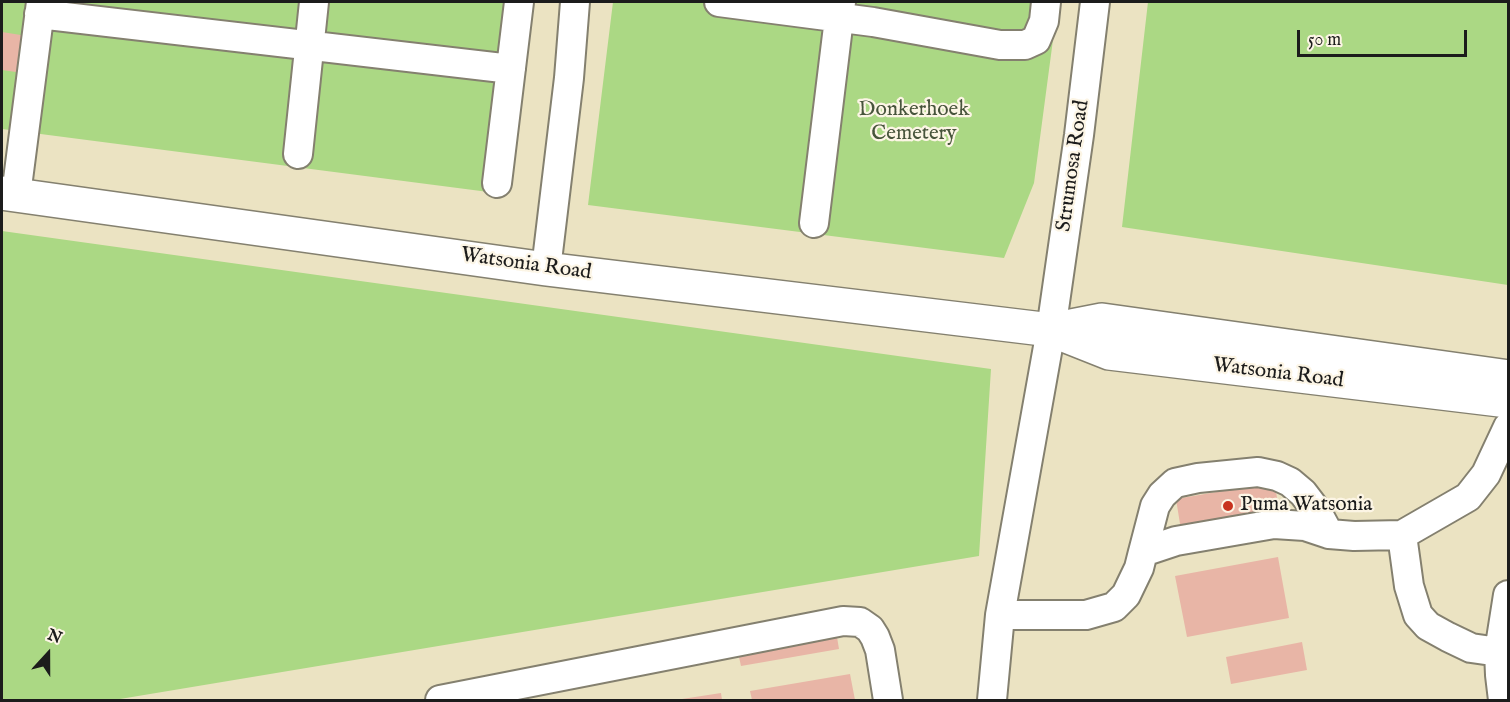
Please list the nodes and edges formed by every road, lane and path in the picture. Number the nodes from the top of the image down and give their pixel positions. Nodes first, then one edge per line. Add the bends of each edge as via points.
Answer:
1 (314, 2) edge
2 (519, 2) edge
3 (575, 2) edge
4 (718, 2) edge
5 (1046, 2) edge
6 (1095, 2) edge
7 (40, 8) edge
8 (840, 9) edge
9 (310, 47) junction
10 (511, 69) junction
11 (298, 154) dead end
12 (497, 183) dead end
13 (9, 194) edge
14 (814, 224) dead end
15 (546, 269) junction
16 (1051, 330) junction
17 (1509, 377) edge
18 (1509, 401) edge
19 (1509, 427) edge
20 (1329, 534) junction
21 (1402, 535) junction
22 (1143, 552) junction
23 (1508, 595) edge
24 (1000, 615) junction
25 (1499, 652) junction
26 (440, 700) edge
27 (888, 700) edge
28 (992, 700) edge
29 (1503, 700) edge

1 - 9 street
2 - 10 street
3 - 15 street
4 - 8 street
5 - 8 street via 1036,40 1025,45 1000,45
6 - 16 street, Strumosa Road
7 - 9 street
7 - 13 street
8 - 14 street
9 - 10 street
9 - 11 street
10 - 12 street
13 - 15 main road, Watsonia Road
15 - 16 main road, Watsonia Road
16 - 17 main road, Watsonia Road via 1102,320
16 - 18 main road, Watsonia Road via 1109,353
16 - 24 street, Strumosa Road
19 - 21 street via 1486,474 1468,497
20 - 21 street
20 - 22 street via 1305,526 1274,524 1176,541
20 - 22 street via 1316,510 1290,482 1258,472 1175,483 1155,506
21 - 25 street via 1418,615 1428,626 1471,648
22 - 24 street via 1126,595 1114,607 1086,615
23 - 25 street
24 - 28 street, Strumosa Road
25 - 29 street
26 - 27 street via 843,621 860,622 875,637

